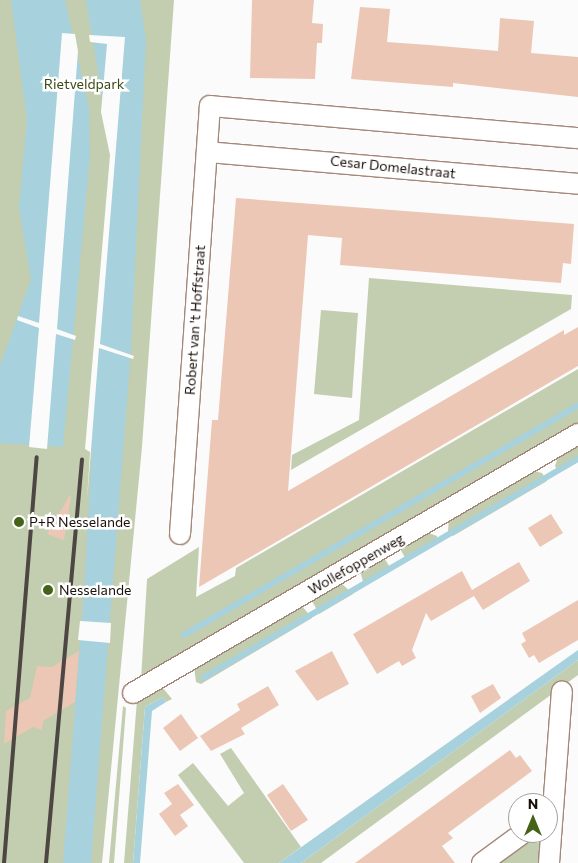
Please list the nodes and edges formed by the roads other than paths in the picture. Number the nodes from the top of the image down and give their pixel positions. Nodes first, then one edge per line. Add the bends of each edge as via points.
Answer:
1 (578, 138) edge
2 (207, 152) junction
3 (578, 184) edge
4 (578, 434) edge
5 (180, 534) dead end
6 (562, 691) dead end
7 (133, 693) dead end
8 (553, 793) edge
9 (509, 843) edge
10 (550, 843) edge
11 (482, 863) edge
12 (549, 863) edge

1 - 2 street, Robert van 't Hoffstraat via 210,106
2 - 3 street, Cesar Domelastraat
2 - 5 street, Robert van 't Hoffstraat
4 - 7 street, Wollefoppenweg
6 - 8 street
9 - 11 street
10 - 12 street

